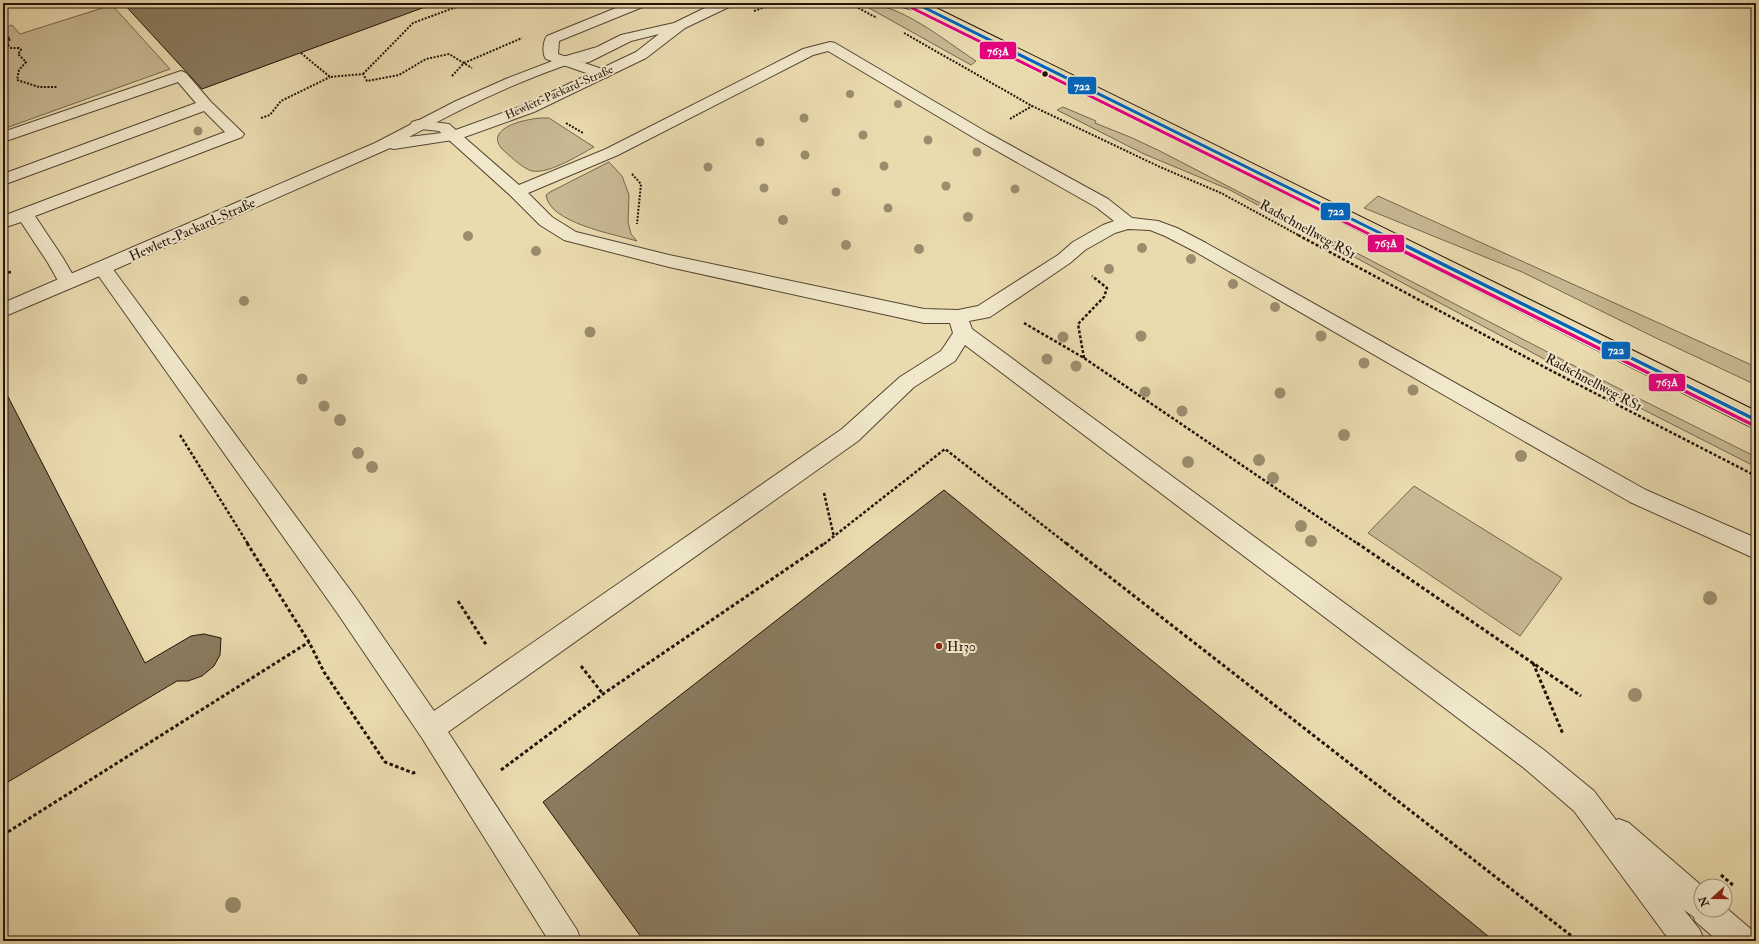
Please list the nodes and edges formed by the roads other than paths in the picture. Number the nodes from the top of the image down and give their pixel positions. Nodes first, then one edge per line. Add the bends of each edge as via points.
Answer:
1 (640, 3) edge
2 (726, 3) edge
3 (903, 3) edge
4 (921, 6) edge
5 (680, 25) junction
6 (568, 63) junction
7 (603, 74) junction
8 (206, 105) junction
9 (418, 125) junction
10 (448, 131) junction
11 (3, 137) edge
12 (381, 146) junction
13 (3, 180) edge
14 (517, 192) junction
15 (25, 214) junction
16 (3, 222) edge
17 (1127, 223) junction
18 (102, 268) junction
19 (68, 282) junction
20 (3, 310) edge
21 (960, 325) junction
22 (1756, 420) edge
23 (1756, 549) edge
24 (431, 729) junction
25 (1584, 801) junction
26 (1693, 898) edge
27 (1715, 918) edge
28 (566, 941) edge
29 (1689, 941) edge
30 (1742, 941) edge

1 - 6 street via 552,39 551,56
2 - 5 street, Hewlett-Packard-Straße
3 - 4 street
4 - 22 main road
5 - 6 street, Hewlett-Packard-Straße via 626,38
5 - 7 street, Hewlett-Packard-Straße via 641,55
6 - 7 street
6 - 9 street, Hewlett-Packard-Straße via 497,87
6 - 10 street, Hewlett-Packard-Straße via 565,70 454,118
7 - 10 street, Hewlett-Packard-Straße via 528,109
8 - 11 street via 181,76
8 - 13 street
8 - 15 street via 236,134
9 - 10 street
9 - 12 street, Hewlett-Packard-Straße
10 - 12 street, Hewlett-Packard-Straße
10 - 14 street
12 - 18 street, Hewlett-Packard-Straße
14 - 17 street via 612,152 808,52 830,46 1102,203
14 - 21 street via 546,221 570,236 669,261
15 - 16 street
15 - 19 street
17 - 21 street via 1109,229 1079,246 1064,259
17 - 23 street via 1152,225 1171,232 1638,496 1715,528
18 - 19 street, Hewlett-Packard-Straße
18 - 24 street via 347,606
19 - 20 street, Hewlett-Packard-Straße
21 - 24 street via 948,356 907,382 850,436
21 - 25 street via 1523,750
24 - 28 street
25 - 26 street
25 - 29 street
27 - 30 street

